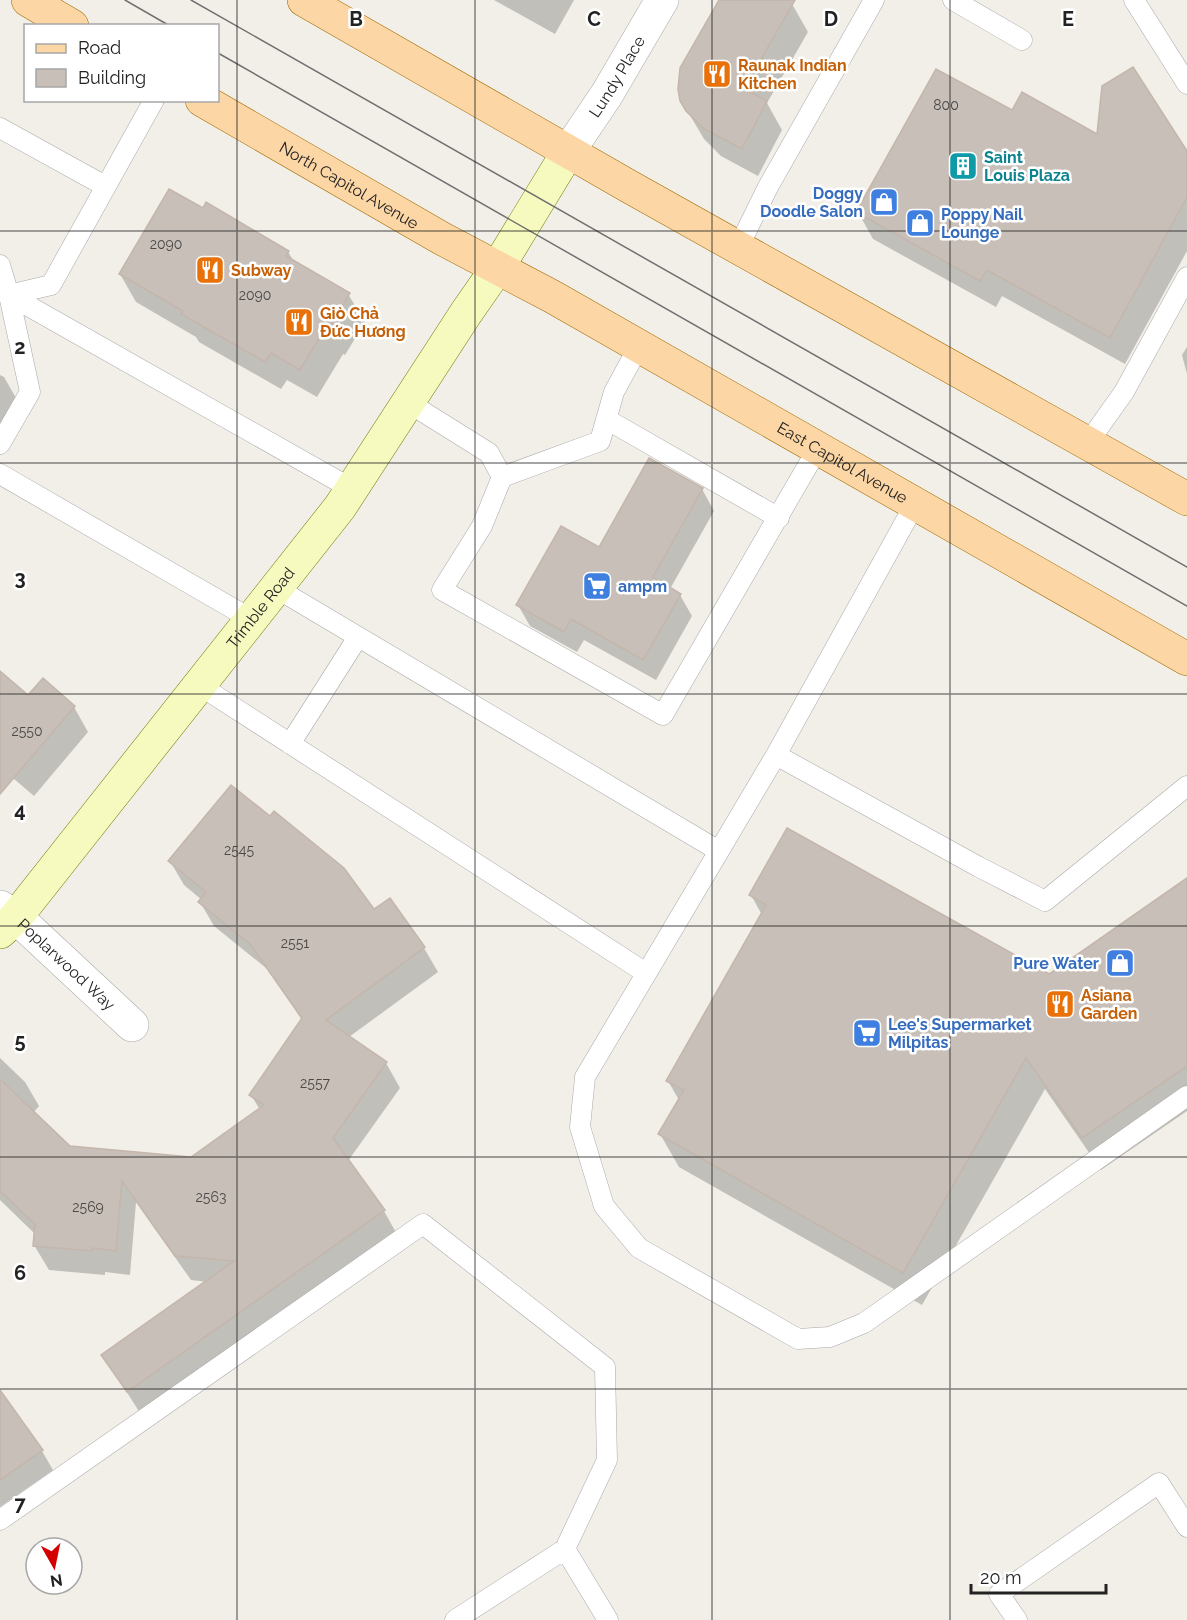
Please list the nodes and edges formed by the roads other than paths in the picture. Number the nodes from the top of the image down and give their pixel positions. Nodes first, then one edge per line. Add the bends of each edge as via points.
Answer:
1 (28, 0) edge
2 (305, 0) edge
3 (662, 0) edge
4 (874, 0) edge
5 (953, 0) edge
6 (1134, 0) edge
7 (69, 24) edge
8 (1022, 40) dead end
9 (1187, 84) edge
10 (153, 102) edge
11 (205, 102) edge
12 (0, 128) edge
13 (568, 152) junction
14 (105, 186) junction
15 (738, 248) junction
16 (0, 265) edge
17 (498, 267) junction
18 (1187, 276) edge
19 (9, 295) junction
20 (639, 346) junction
21 (409, 403) junction
22 (606, 419) junction
23 (0, 444) edge
24 (1087, 444) junction
25 (818, 448) junction
26 (0, 474) edge
27 (502, 477) junction
28 (352, 489) junction
29 (1187, 499) edge
30 (915, 504) junction
31 (779, 518) junction
32 (276, 588) junction
33 (251, 619) junction
34 (358, 637) junction
35 (1187, 659) edge
36 (200, 685) junction
37 (290, 744) junction
38 (776, 755) junction
39 (1187, 786) edge
40 (719, 851) junction
41 (5, 919) edge
42 (646, 973) junction
43 (132, 1025) dead end
44 (1187, 1096) edge
45 (0, 1520) edge
46 (1187, 1527) edge
47 (565, 1549) junction
48 (455, 1620) edge
49 (608, 1620) edge
50 (1017, 1620) edge

1 - 7 main road
2 - 13 main road
3 - 13 street, Lundy Place
4 - 15 lane via 768,187
5 - 8 lane
6 - 9 lane
10 - 14 lane
11 - 17 main road, North Capitol Avenue
12 - 14 lane
13 - 15 main road
13 - 17 street, Trimble Road
14 - 19 lane via 51,285
15 - 24 main road
16 - 19 lane
17 - 20 main road, East Capitol Avenue
17 - 21 street, Trimble Road
18 - 24 lane via 1124,392
19 - 23 lane via 30,392
19 - 28 lane
20 - 22 lane via 614,392
20 - 25 main road, East Capitol Avenue
21 - 27 lane via 489,453
21 - 28 street, Trimble Road
22 - 27 lane via 600,441
22 - 31 lane
24 - 29 main road
25 - 30 main road, East Capitol Avenue
25 - 31 lane
26 - 33 lane
27 - 31 lane via 482,526 442,590 663,715
28 - 32 street, Trimble Road
30 - 35 main road, East Capitol Avenue
30 - 38 lane
32 - 33 street, Trimble Road
32 - 34 lane
33 - 36 street, Trimble Road
34 - 37 lane
34 - 40 lane
36 - 37 lane
36 - 41 street, Trimble Road
37 - 42 lane
38 - 39 lane via 1045,901
38 - 40 lane
40 - 42 lane
41 - 43 street, Poplarwood Way
42 - 44 lane via 585,1077 580,1127 604,1206 639,1248 798,1339 830,1337 864,1323
45 - 47 lane via 423,1224 605,1367 607,1460
46 - 50 lane via 1159,1483 999,1594
47 - 48 lane
47 - 49 lane

